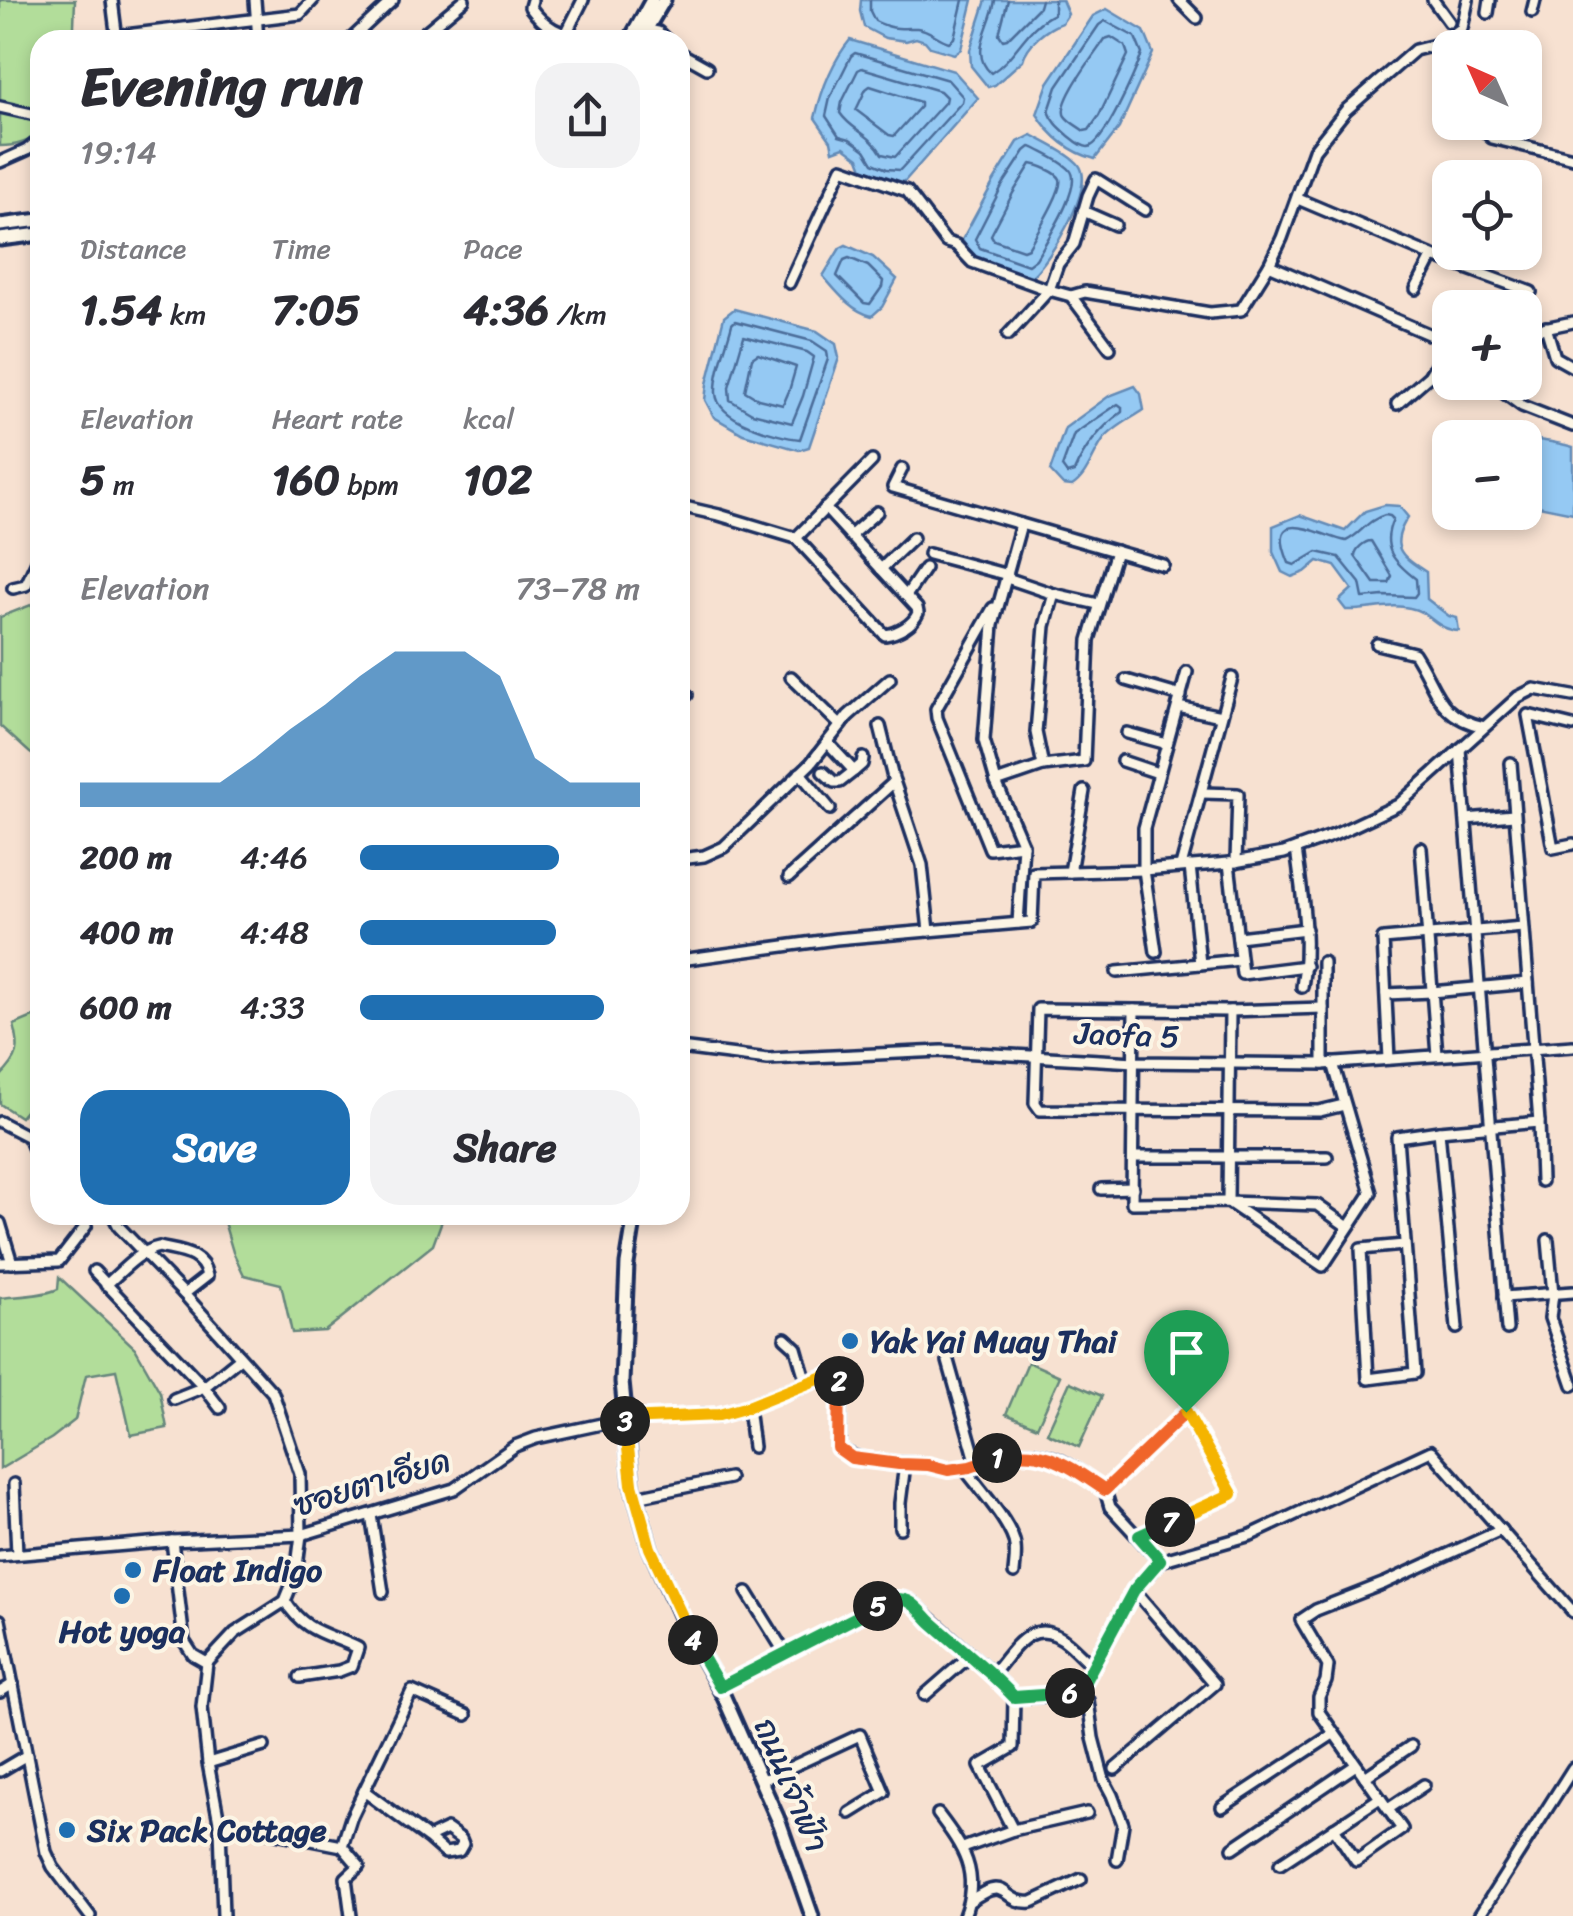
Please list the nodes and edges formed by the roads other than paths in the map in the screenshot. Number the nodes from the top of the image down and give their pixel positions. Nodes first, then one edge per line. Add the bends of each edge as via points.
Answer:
1 (112, 0) edge
2 (254, 0) edge
3 (393, 0) edge
4 (464, 0) edge
5 (532, 0) edge
6 (584, 0) edge
7 (652, 0) edge
8 (664, 0) edge
9 (1179, 0) edge
10 (1433, 0) edge
11 (1468, 0) edge
12 (1490, 0) edge
13 (1534, 0) edge
14 (311, 1) edge
15 (1532, 12) dead end
16 (1488, 13) dead end
17 (1197, 18) dead end
18 (257, 19) junction
19 (1449, 22) dead end
20 (186, 28) joint
21 (116, 30) edge
22 (172, 30) edge
23 (258, 30) edge
24 (361, 30) edge
25 (428, 30) edge
26 (553, 30) edge
27 (568, 30) edge
28 (636, 30) edge
29 (646, 30) edge
30 (1459, 30) edge
31 (1432, 46) edge
32 (690, 59) edge
33 (707, 68) dead end
34 (0, 107) edge
35 (30, 114) edge
36 (1500, 140) edge
37 (30, 147) edge
38 (1573, 158) edge
39 (0, 162) edge
40 (1298, 199) junction
41 (1144, 210) dead end
42 (1083, 211) junction
43 (30, 221) edge
44 (0, 225) edge
45 (1115, 225) dead end
46 (30, 235) edge
47 (0, 239) edge
48 (1432, 256) edge
49 (1432, 258) edge
50 (1270, 265) junction
51 (1471, 270) edge
52 (790, 283) dead end
53 (1416, 289) dead end
54 (1049, 290) junction
55 (1526, 290) edge
56 (1072, 296) junction
57 (1573, 322) edge
58 (1546, 327) junction
59 (1542, 328) edge
60 (1008, 335) dead end
61 (1110, 348) dead end
62 (1573, 367) edge
63 (1514, 400) edge
64 (1396, 404) dead end
65 (1573, 426) edge
66 (872, 461) dead end
67 (902, 469) dead end
68 (825, 508) junction
69 (690, 509) edge
70 (877, 512) dead end
71 (1021, 524) junction
72 (850, 536) junction
73 (796, 538) junction
74 (913, 538) dead end
75 (1116, 551) junction
76 (929, 554) dead end
77 (1163, 564) dead end
78 (925, 568) dead end
79 (880, 569) junction
80 (30, 576) edge
81 (1008, 576) junction
82 (13, 588) dead end
83 (1002, 593) junction
84 (1054, 594) junction
85 (906, 596) junction
86 (1098, 604) junction
87 (1377, 644) dead end
88 (1187, 672) dead end
89 (791, 677) dead end
90 (1232, 678) dead end
91 (890, 680) dead end
92 (1126, 680) dead end
93 (1573, 696) edge
94 (1179, 701) junction
95 (1221, 716) junction
96 (840, 726) junction
97 (880, 726) dead end
98 (1573, 726) edge
99 (1484, 727) junction
100 (1127, 733) dead end
101 (828, 743) junction
102 (1167, 744) junction
103 (1460, 749) junction
104 (863, 758) dead end
105 (1122, 761) dead end
106 (1511, 764) dead end
107 (1043, 766) junction
108 (824, 772) dead end
109 (854, 772) junction
110 (1158, 773) junction
111 (800, 774) junction
112 (894, 782) junction
113 (996, 782) junction
114 (1084, 791) dead end
115 (1202, 793) junction
116 (830, 809) dead end
117 (1514, 814) junction
118 (1466, 819) junction
119 (1573, 844) edge
120 (1023, 845) junction
121 (1421, 848) dead end
122 (1296, 849) junction
123 (690, 858) edge
124 (1232, 862) junction
125 (1186, 866) junction
126 (1144, 870) junction
127 (1070, 872) junction
128 (789, 878) dead end
129 (1018, 923) junction
130 (1524, 927) junction
131 (1306, 929) junction
132 (929, 931) junction
133 (1476, 932) junction
134 (1238, 936) junction
135 (1428, 936) junction
136 (1156, 952) dead end
137 (690, 959) edge
138 (1240, 960) junction
139 (1323, 962) dead end
140 (1200, 964) junction
141 (1306, 966) junction
142 (1117, 972) dead end
143 (1528, 984) junction
144 (1302, 987) dead end
145 (1480, 988) junction
146 (1432, 992) junction
147 (1386, 994) junction
148 (1323, 1008) junction
149 (1134, 1010) junction
150 (1230, 1011) junction
151 (1573, 1046) edge
152 (690, 1049) edge
153 (1533, 1049) junction
154 (1486, 1051) junction
155 (1437, 1055) junction
156 (1038, 1056) junction
157 (1389, 1059) junction
158 (1134, 1062) junction
159 (1328, 1063) junction
160 (1230, 1064) junction
161 (1344, 1106) junction
162 (1134, 1111) junction
163 (1230, 1111) junction
164 (0, 1122) edge
165 (1539, 1122) junction
166 (1490, 1126) junction
167 (1439, 1131) junction
168 (30, 1139) edge
169 (1133, 1157) junction
170 (1229, 1157) junction
171 (1327, 1157) dead end
172 (1541, 1180) dead end
173 (1133, 1188) junction
174 (1101, 1189) dead end
175 (1228, 1202) junction
176 (0, 1223) edge
177 (85, 1225) edge
178 (118, 1225) edge
179 (633, 1225) edge
180 (1348, 1227) junction
181 (1548, 1240) dead end
182 (1404, 1244) junction
183 (143, 1252) junction
184 (12, 1263) junction
185 (0, 1264) edge
186 (94, 1271) dead end
187 (106, 1284) junction
188 (1573, 1292) edge
189 (184, 1294) junction
190 (1553, 1294) junction
191 (1504, 1297) junction
192 (1457, 1328) dead end
193 (1508, 1329) dead end
194 (785, 1338) dead end
195 (240, 1358) junction
196 (948, 1361) dead end
197 (806, 1382) junction
198 (1573, 1385) edge
199 (204, 1387) junction
200 (174, 1400) dead end
201 (748, 1407) junction
202 (220, 1408) dead end
203 (625, 1419) junction
204 (753, 1446) dead end
205 (905, 1464) junction
206 (977, 1464) junction
207 (964, 1468) junction
208 (730, 1478) dead end
209 (14, 1484) dead end
210 (1105, 1490) junction
211 (636, 1497) junction
212 (371, 1515) junction
213 (900, 1528) dead end
214 (1502, 1530) junction
215 (301, 1535) junction
216 (1139, 1536) junction
217 (172, 1542) junction
218 (18, 1554) junction
219 (0, 1556) edge
220 (1160, 1560) junction
221 (1014, 1573) dead end
222 (1134, 1590) junction
223 (383, 1592) dead end
224 (747, 1592) dead end
225 (286, 1602) junction
226 (1573, 1612) edge
227 (0, 1620) edge
228 (785, 1653) junction
229 (970, 1655) junction
230 (208, 1663) junction
231 (1093, 1666) junction
232 (992, 1674) junction
233 (300, 1677) dead end
234 (13, 1684) junction
235 (720, 1687) junction
236 (0, 1692) edge
237 (1079, 1692) junction
238 (925, 1695) dead end
239 (1014, 1697) junction
240 (466, 1715) dead end
241 (1333, 1734) junction
242 (264, 1746) dead end
243 (1412, 1746) dead end
244 (28, 1756) junction
245 (208, 1762) junction
246 (1356, 1764) junction
247 (1115, 1768) dead end
248 (1573, 1768) edge
249 (0, 1772) edge
250 (1365, 1777) junction
251 (761, 1781) junction
252 (1424, 1785) dead end
253 (364, 1790) junction
254 (1380, 1798) junction
255 (1222, 1807) dead end
256 (1388, 1809) junction
257 (850, 1813) dead end
258 (938, 1814) dead end
259 (1087, 1814) dead end
260 (219, 1822) junction
261 (1334, 1828) junction
262 (1012, 1830) junction
263 (428, 1838) dead end
264 (342, 1846) junction
265 (963, 1848) junction
266 (1232, 1848) dead end
267 (1118, 1860) dead end
268 (1280, 1864) dead end
269 (1080, 1879) dead end
270 (970, 1901) junction
271 (90, 1916) edge
272 (223, 1916) edge
273 (350, 1916) edge
274 (812, 1916) edge
275 (964, 1916) edge
276 (1478, 1916) edge

1 - 21 street
2 - 18 street
3 - 24 street
4 - 25 street
5 - 26 street via 540,22
6 - 27 street
7 - 28 main road
8 - 29 main road
9 - 17 street
10 - 19 street
11 - 30 street
12 - 16 street
13 - 15 street
14 - 18 street via 300,14
18 - 20 street
18 - 23 street
20 - 22 street
31 - 40 street via 1415,50 1346,110 1314,150
32 - 33 street
34 - 35 street
36 - 38 street
37 - 39 street
40 - 48 street
40 - 50 street
41 - 42 street via 1096,179
42 - 45 street
42 - 54 street
43 - 44 main road
46 - 47 main road
49 - 53 street
50 - 56 street via 1241,310 1210,313 1085,292
50 - 64 street via 1448,343 1429,376
51 - 55 street
52 - 54 street via 842,168 907,191 946,242 972,262
54 - 56 street
54 - 60 street
56 - 61 street
57 - 58 street
58 - 59 street
58 - 62 street via 1554,358
63 - 65 street
66 - 68 street
67 - 71 street via 893,487
68 - 72 street
68 - 73 street
69 - 73 street
70 - 72 street
71 - 75 street
71 - 81 street
72 - 79 street
73 - 85 street via 885,636 917,616
74 - 79 street
75 - 77 street
75 - 86 street
76 - 81 street
78 - 85 street
79 - 85 street
80 - 82 street
81 - 83 street
81 - 84 street
83 - 113 street via 993,625 984,740
83 - 120 street via 936,709 990,848
84 - 86 street
84 - 107 street via 1036,732
86 - 107 street via 1089,640 1084,760
87 - 99 street via 1414,653 1446,710
88 - 94 street
89 - 96 street
90 - 95 street
91 - 96 street
92 - 94 street
93 - 99 street via 1534,689
94 - 95 street
94 - 102 street
95 - 115 street
96 - 101 street
97 - 112 street
98 - 119 street via 1528,715 1553,848
99 - 103 street
100 - 102 street
101 - 109 street
101 - 111 street
102 - 110 street
103 - 118 street
103 - 122 street via 1398,804
104 - 109 street
105 - 110 street
106 - 117 street
107 - 113 street
108 - 109 street via 840,782
110 - 126 street via 1144,828
111 - 116 street
111 - 123 street via 724,847
112 - 128 street
112 - 132 street via 922,866
113 - 120 street
114 - 127 street
115 - 124 street via 1238,794
115 - 125 street
117 - 118 street
117 - 130 street
118 - 133 street
120 - 129 street
121 - 135 street
122 - 124 street
122 - 131 street
124 - 125 street
124 - 134 street
125 - 126 street
125 - 140 street
126 - 127 street
126 - 136 street
127 - 129 street via 1034,873 1032,922
129 - 132 street
130 - 133 street
130 - 143 street
131 - 134 street
131 - 141 street
132 - 137 street
133 - 135 street
133 - 145 street
134 - 138 street
135 - 146 street
135 - 147 street via 1383,939
138 - 140 street
138 - 141 street via 1242,974
139 - 148 street
140 - 142 street
141 - 144 street
143 - 145 street
143 - 153 street
145 - 146 street
145 - 154 street
146 - 147 street
146 - 155 street
147 - 157 street
148 - 150 street
148 - 159 street
149 - 150 street
149 - 156 street via 1038,1009
149 - 158 street
150 - 160 street
151 - 153 street, Jaofa 5
152 - 156 street, Jaofa 5 via 768,1059 942,1051
153 - 154 street, Jaofa 5
153 - 165 street
154 - 155 street, Jaofa 5
154 - 166 street
155 - 157 street, Jaofa 5
156 - 158 street, Jaofa 5
156 - 162 street via 1034,1103 1040,1110
157 - 159 street, Jaofa 5
158 - 160 street, Jaofa 5
158 - 162 street
159 - 160 street, Jaofa 5
159 - 161 street
160 - 163 street
161 - 163 street
161 - 180 street via 1371,1193
162 - 163 street
162 - 169 street
163 - 170 street
164 - 168 street
165 - 166 street
165 - 172 street
166 - 167 street
166 - 191 street
167 - 182 street via 1397,1138
167 - 192 street
169 - 170 street
169 - 173 street
170 - 171 street
170 - 175 street
173 - 174 street
173 - 175 street via 1132,1203
175 - 180 street via 1316,1205
175 - 180 street via 1323,1266
176 - 184 street
177 - 184 street via 59,1262
178 - 183 street
179 - 203 main road, ถนนเจ้าฟ้า via 626,1264
181 - 190 street
182 - 182 street via 1415,1373 1368,1379 1361,1249
183 - 187 street
183 - 189 street
183 - 189 street via 159,1246 196,1256 207,1276
184 - 185 street
186 - 187 street
187 - 199 street
188 - 190 street
189 - 195 street
190 - 191 street
190 - 198 street via 1550,1318
191 - 193 street
194 - 197 street via 796,1348
195 - 199 street
195 - 215 street via 274,1393 300,1474
196 - 206 street
197 - 201 street, ซอยตาเอียด
197 - 205 street via 836,1372 838,1448 852,1458
199 - 200 street
199 - 202 street
201 - 203 street, ซอยตาเอียด via 719,1415
201 - 204 street
203 - 211 main road, ถนนเจ้าฟ้า
203 - 212 street, ซอยตาเอียด via 536,1438 454,1490
205 - 207 street
205 - 213 street
206 - 207 street
206 - 210 street via 1013,1452 1051,1456
207 - 221 street via 1008,1528
208 - 211 street
209 - 218 street
210 - 216 street via 1110,1507
210 - 216 street via 1186,1412 1232,1494
211 - 235 main road, ถนนเจ้าฟ้า via 650,1548
212 - 215 street, ซอยตาเอียด
212 - 223 street
214 - 220 street via 1431,1451 1251,1535
214 - 226 street
214 - 241 street via 1301,1620 1328,1666 1319,1712
215 - 217 street, ซอยตาเอียด
215 - 225 street
216 - 220 street
217 - 218 street, ซอยตาเอียด
217 - 230 street via 184,1641
218 - 219 street, ซอยตาเอียด
220 - 222 street
222 - 231 street
222 - 247 street via 1215,1684
224 - 228 street
225 - 230 street via 235,1633
225 - 233 street via 309,1628 358,1648 352,1666
227 - 234 street
228 - 229 street via 904,1598
228 - 235 street
229 - 232 street
229 - 238 street
230 - 245 street via 202,1707
231 - 232 street via 1044,1630 1021,1640
231 - 237 street
232 - 239 street
234 - 236 street
234 - 244 street
235 - 251 main road, ถนนเจ้าฟ้า
237 - 239 street
237 - 267 street via 1088,1700 1104,1780 1123,1824
239 - 262 street via 1013,1747 980,1766
240 - 253 street via 412,1691
241 - 246 street
241 - 255 street
242 - 245 street
243 - 250 street
244 - 249 street
244 - 271 street via 46,1852
245 - 260 street
246 - 250 street
246 - 266 street
248 - 276 street
250 - 254 street
251 - 257 street via 860,1735 884,1792
251 - 274 main road, ถนนเจ้าฟ้า
252 - 256 street
253 - 263 street
253 - 264 street
254 - 256 street
254 - 261 street
256 - 261 street via 1402,1829 1356,1861
258 - 265 street
259 - 262 street
260 - 264 street
260 - 272 street
261 - 268 street
262 - 265 street
264 - 273 street via 359,1866 346,1878
265 - 270 street
269 - 270 street via 1032,1902 996,1887
270 - 275 street

